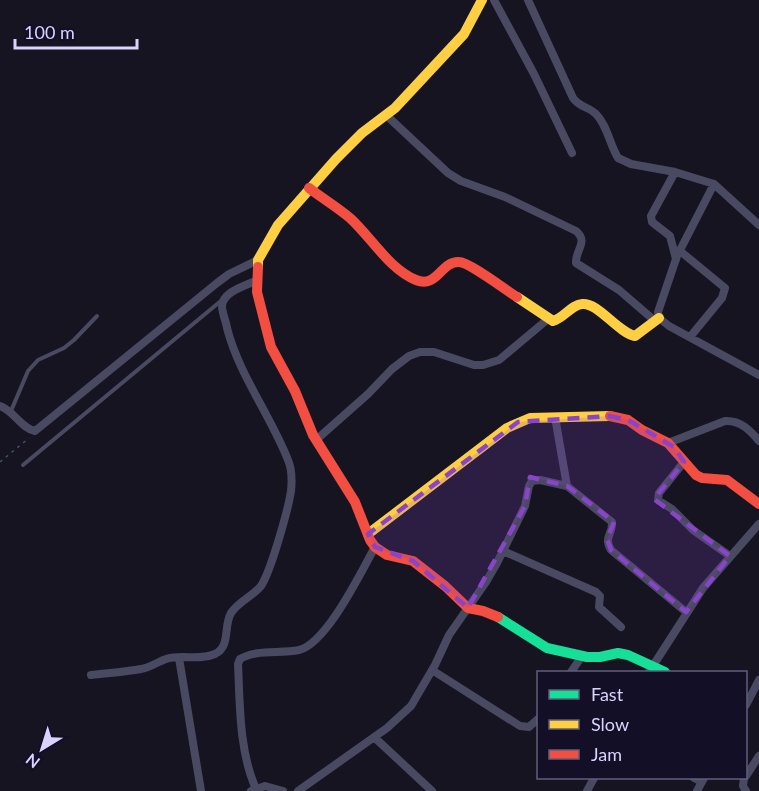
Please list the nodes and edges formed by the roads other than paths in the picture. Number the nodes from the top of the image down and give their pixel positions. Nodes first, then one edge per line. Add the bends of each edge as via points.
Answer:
1 (482, 0) edge
2 (494, 0) edge
3 (528, 0) edge
4 (386, 115) junction
5 (572, 153) dead end
6 (675, 172) junction
7 (714, 184) junction
8 (309, 188) junction
9 (759, 225) edge
10 (678, 255) junction
11 (258, 260) junction
12 (257, 280) junction
13 (229, 294) junction
14 (97, 316) dead end
15 (548, 319) junction
16 (657, 320) junction
17 (690, 337) junction
18 (759, 375) edge
19 (0, 406) edge
20 (11, 412) junction
21 (555, 417) junction
22 (316, 440) junction
23 (759, 441) edge
24 (668, 442) junction
25 (684, 462) junction
26 (23, 465) dead end
27 (567, 486) junction
28 (759, 504) edge
29 (759, 524) edge
30 (368, 534) junction
31 (375, 547) junction
32 (502, 551) junction
33 (730, 556) junction
34 (468, 608) junction
35 (686, 612) junction
36 (621, 627) dead end
37 (582, 656) junction
38 (179, 658) junction
39 (651, 669) edge
40 (432, 670) junction
41 (571, 671) edge
42 (91, 675) dead end
43 (759, 680) edge
44 (747, 703) edge
45 (537, 720) edge
46 (374, 737) junction
47 (759, 756) edge
48 (747, 774) edge
49 (703, 780) edge
50 (253, 790) edge
51 (201, 791) edge
52 (283, 791) edge
53 (298, 791) edge
54 (432, 791) edge
55 (697, 791) edge

1 - 4 street via 464,34
2 - 5 street
3 - 6 street via 573,98 598,117 618,158
4 - 8 street via 362,133
4 - 16 street via 461,181 499,194 576,231 583,241 576,263
6 - 7 street
6 - 10 street via 651,216 652,222 669,236
7 - 9 street
7 - 10 street
8 - 11 street via 278,225
8 - 15 street via 348,216 402,272 416,281 431,282 451,262 463,262
10 - 16 street
10 - 17 street via 725,288 722,298
11 - 12 street
11 - 20 street via 223,279 35,431
12 - 13 street
12 - 22 street via 270,347 288,376
13 - 26 lane
13 - 38 street via 222,306 229,336 243,373 288,461 291,489 267,574 255,592 232,611 222,648 208,656
14 - 20 lane via 64,348 38,360 28,371
15 - 16 street via 557,321 584,303 629,336 639,334
15 - 22 street via 499,360 483,365 434,352 409,356
16 - 17 street
17 - 18 street
19 - 20 street
21 - 24 street via 620,418
21 - 27 street
21 - 30 street via 524,419 507,428
22 - 30 street via 355,502
23 - 24 street via 733,420
24 - 25 street
25 - 28 street via 696,475 727,480
25 - 33 street via 659,493 658,500
27 - 32 street via 532,481 525,506
27 - 35 street via 612,522 607,538 611,550
29 - 33 street
30 - 31 street
31 - 34 street via 387,555 413,561
31 - 50 street via 346,599 311,645 240,659 243,740
32 - 34 street
32 - 36 street via 596,592 600,596 599,607
33 - 35 street
34 - 37 street via 506,621 547,648
34 - 40 street via 448,634
35 - 39 street
37 - 39 street via 618,653
37 - 41 street
38 - 42 street via 141,669
38 - 51 street
40 - 45 street via 520,726 529,727
40 - 46 street via 411,706
43 - 44 street
46 - 53 street
46 - 54 street
47 - 48 street
49 - 55 street
50 - 52 street via 265,786

